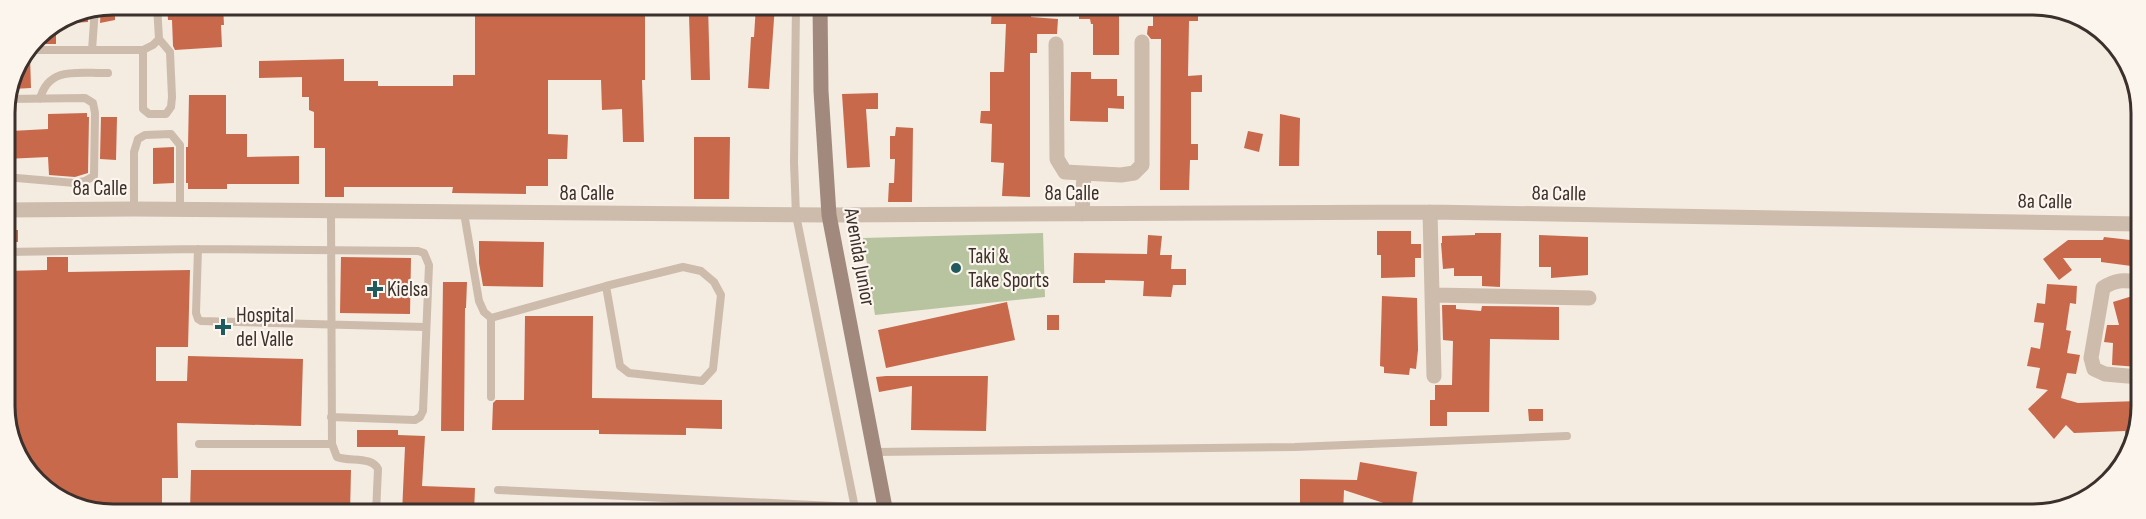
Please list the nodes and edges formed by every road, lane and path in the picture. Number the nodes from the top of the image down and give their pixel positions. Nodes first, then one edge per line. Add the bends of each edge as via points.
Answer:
1 (157, 15) edge
2 (796, 15) edge
3 (820, 15) edge
4 (94, 17) edge
5 (159, 39) junction
6 (1142, 42) dead end
7 (1056, 44) dead end
8 (38, 50) edge
9 (92, 50) junction
10 (143, 50) junction
11 (108, 73) dead end
12 (16, 99) edge
13 (40, 99) junction
14 (1084, 174) junction
15 (15, 178) edge
16 (134, 209) junction
17 (15, 210) edge
18 (180, 210) junction
19 (330, 212) junction
20 (1430, 212) junction
21 (464, 213) junction
22 (1082, 214) junction
23 (796, 215) junction
24 (829, 215) junction
25 (2131, 224) edge
26 (198, 249) junction
27 (331, 249) junction
28 (15, 252) edge
29 (2131, 281) edge
30 (606, 286) junction
31 (1433, 295) junction
32 (1589, 298) dead end
33 (491, 318) junction
34 (332, 325) junction
35 (425, 327) junction
36 (1434, 376) dead end
37 (2131, 376) edge
38 (490, 397) dead end
39 (332, 417) junction
40 (1567, 436) dead end
41 (199, 444) dead end
42 (332, 444) junction
43 (875, 452) junction
44 (498, 490) dead end
45 (376, 504) edge
46 (748, 504) edge
47 (854, 504) edge
48 (884, 504) edge

1 - 5 lane
2 - 23 lane
3 - 24 main road, Avenida Junior
4 - 9 lane
5 - 10 lane
5 - 10 lane via 170,52 172,97 166,114 149,114 143,109
6 - 14 street via 1142,165 1134,173
7 - 14 street via 1057,159 1065,172
8 - 9 lane
9 - 10 lane
11 - 13 lane via 60,74 48,81
12 - 13 lane
13 - 15 lane via 85,98 93,103 94,176 75,183
14 - 22 street
16 - 17 street, 8a Calle
16 - 18 street, 8a Calle
16 - 18 lane via 134,152 138,140 145,135 171,134 180,145
18 - 19 street, 8a Calle
19 - 21 street, 8a Calle
19 - 27 lane
20 - 22 street, 8a Calle
20 - 25 street, 8a Calle
20 - 31 street
21 - 23 street, 8a Calle
21 - 33 lane via 479,301
22 - 24 street, 8a Calle
23 - 24 street, 8a Calle
23 - 47 lane
24 - 43 main road, Avenida Junior
26 - 27 lane
26 - 28 lane
26 - 34 lane via 196,313 201,321
27 - 34 lane
27 - 35 lane via 424,253 429,265
29 - 37 street via 2113,281 2103,288 2091,358 2094,369
30 - 30 lane via 683,267 701,271 721,295 713,369 702,381 630,372 620,366
30 - 33 lane
31 - 32 street
31 - 36 street
33 - 38 lane
34 - 35 lane
34 - 39 lane
35 - 39 lane via 420,417
39 - 42 lane
40 - 43 lane via 1295,447
41 - 42 lane
42 - 45 lane via 337,456 344,460 376,465
43 - 48 main road, Avenida Junior
44 - 46 lane

